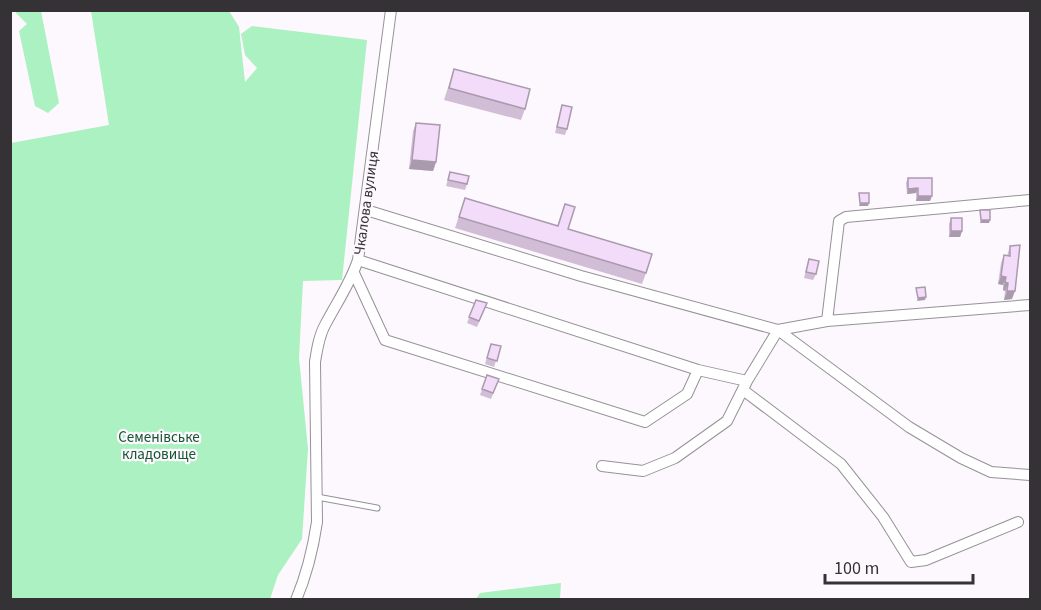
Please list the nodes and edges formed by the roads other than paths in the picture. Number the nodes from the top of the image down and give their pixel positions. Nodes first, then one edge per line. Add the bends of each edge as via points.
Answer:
1 (391, 10) edge
2 (1030, 200) edge
3 (366, 210) junction
4 (358, 260) junction
5 (354, 273) junction
6 (1030, 305) edge
7 (827, 321) junction
8 (778, 330) junction
9 (698, 370) junction
10 (745, 385) junction
11 (602, 466) dead end
12 (1030, 475) edge
13 (317, 497) junction
14 (377, 508) dead end
15 (1018, 522) dead end
16 (296, 600) edge

1 - 3 street, Чкалова вулиця
2 - 7 street via 846,217 839,221
3 - 4 street, Чкалова вулиця
3 - 8 street via 581,276
4 - 5 street, Чкалова вулиця
4 - 9 street
5 - 9 street via 385,340 645,422 687,394
5 - 13 street, Чкалова вулиця via 324,326 315,362
6 - 7 street
7 - 8 street
8 - 10 street
8 - 12 street via 909,427 961,458 992,472
9 - 10 street
10 - 11 street via 727,421 675,458 643,471
10 - 15 street via 841,464 883,517 910,562 926,560
13 - 14 lane
13 - 16 street, Чкалова вулиця via 314,547

